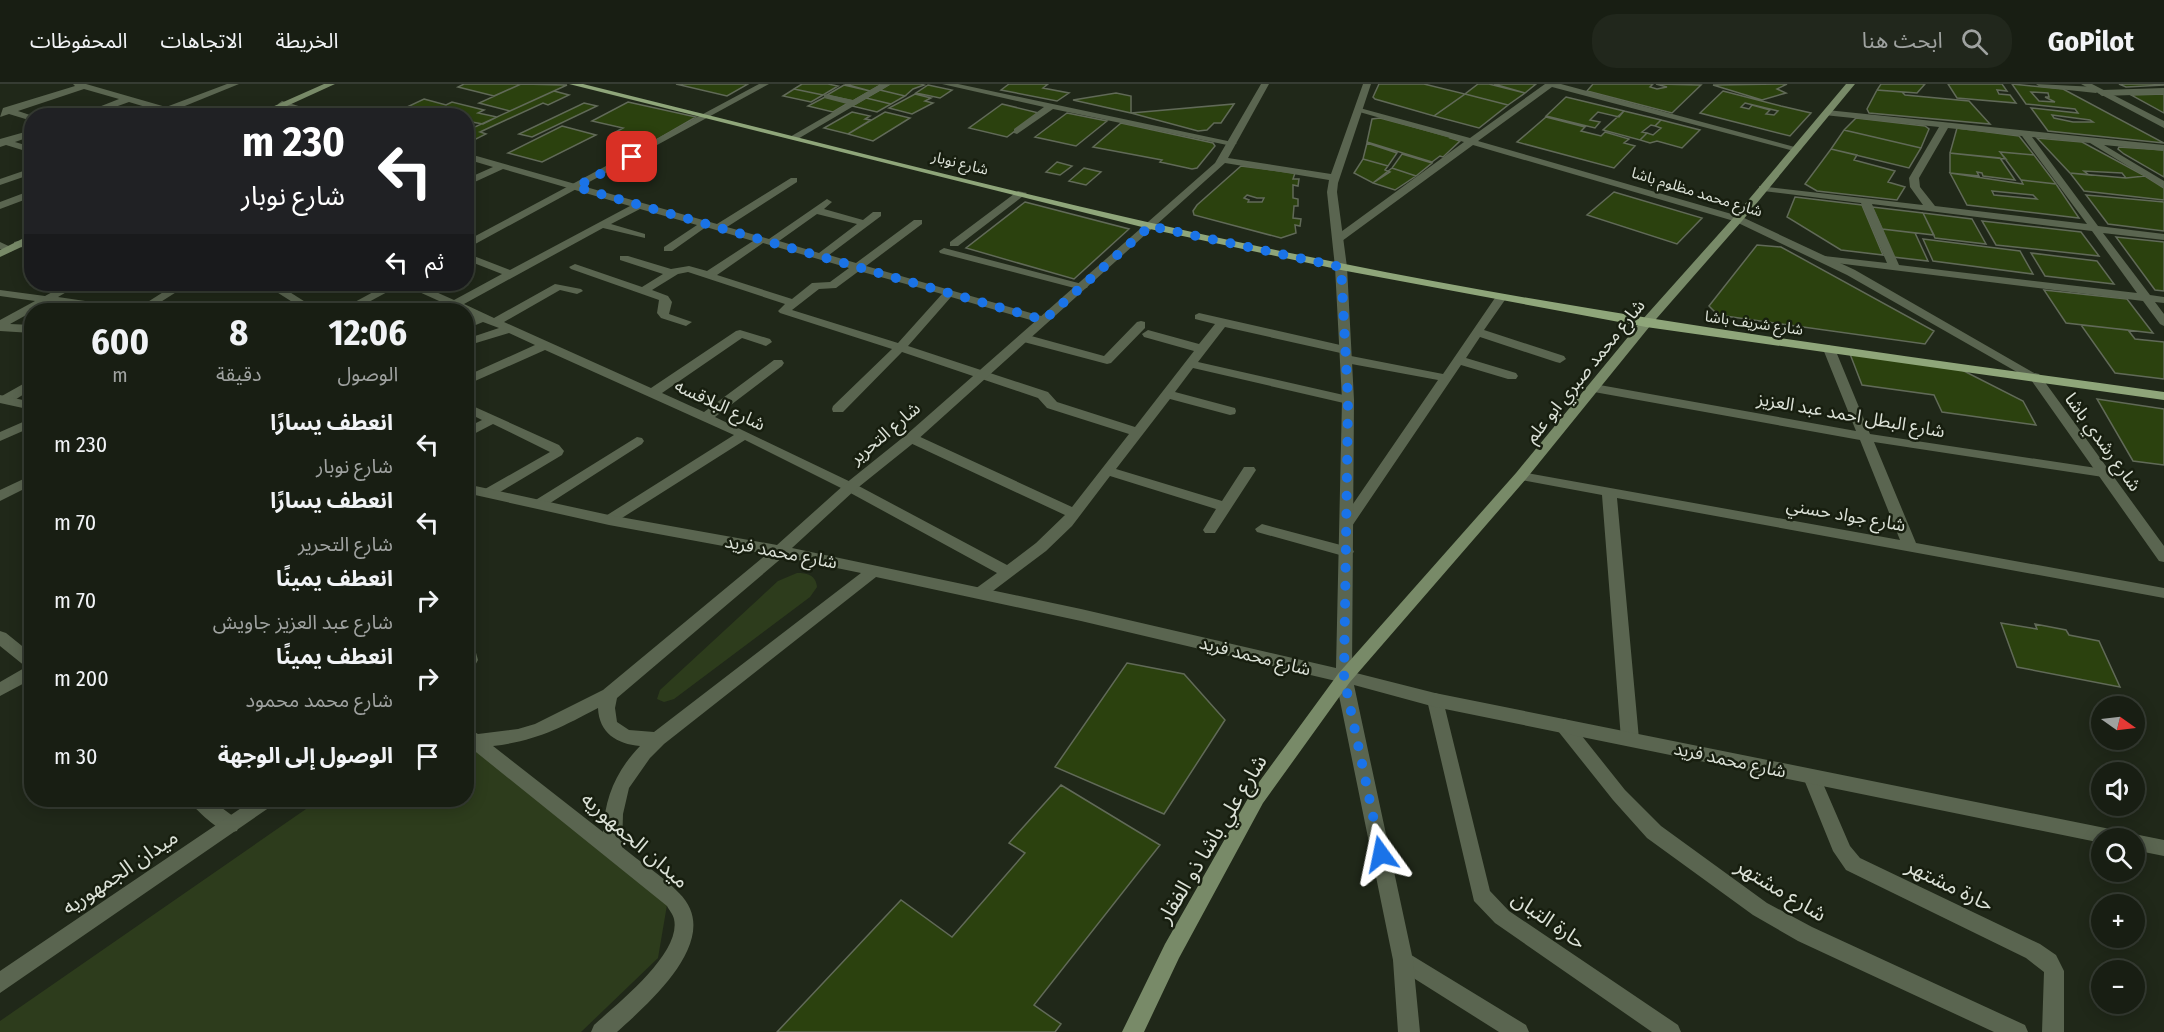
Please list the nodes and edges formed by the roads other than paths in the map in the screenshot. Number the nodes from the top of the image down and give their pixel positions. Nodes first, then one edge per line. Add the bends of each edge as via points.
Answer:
1 (235, 84) edge
2 (331, 84) edge
3 (573, 84) edge
4 (765, 84) edge
5 (887, 84) edge
6 (946, 84) edge
7 (1266, 84) edge
8 (1367, 84) edge
9 (1550, 84) edge
10 (1850, 84) edge
11 (2040, 84) edge
12 (2085, 84) edge
13 (80, 85) edge
14 (2099, 91) junction
15 (2164, 91) edge
16 (827, 96) dead end
17 (128, 99) junction
18 (855, 103) junction
19 (282, 104) junction
20 (1051, 106) junction
21 (103, 108) edge
22 (160, 108) edge
23 (172, 108) edge
24 (273, 108) edge
25 (295, 108) edge
26 (1359, 109) junction
27 (3, 111) edge
28 (1827, 113) junction
29 (24, 116) edge
30 (706, 116) junction
31 (1945, 125) junction
32 (2164, 125) edge
33 (1017, 131) dead end
34 (2025, 134) junction
35 (24, 135) edge
36 (793, 138) junction
37 (2090, 140) junction
38 (1471, 141) junction
39 (2, 142) edge
40 (1232, 143) junction
41 (24, 148) edge
42 (2164, 148) edge
43 (1797, 149) junction
44 (474, 158) edge
45 (1222, 160) junction
46 (502, 166) junction
47 (24, 173) edge
48 (1335, 178) junction
49 (3, 179) edge
50 (474, 179) edge
51 (794, 180) dead end
52 (24, 185) edge
53 (2164, 185) edge
54 (576, 187) junction
55 (1763, 188) junction
56 (1022, 193) junction
57 (24, 197) edge
58 (1865, 201) junction
59 (827, 202) dead end
60 (639, 205) junction
61 (0, 206) edge
62 (1932, 209) junction
63 (816, 210) junction
64 (877, 214) dead end
65 (1738, 219) junction
66 (918, 222) dead end
67 (706, 223) junction
68 (864, 224) junction
69 (603, 225) junction
70 (1150, 226) junction
71 (720, 227) junction
72 (2094, 229) junction
73 (641, 236) dead end
74 (2164, 237) edge
75 (1338, 239) junction
76 (766, 240) junction
77 (24, 241) edge
78 (474, 241) edge
79 (954, 244) dead end
80 (24, 247) edge
81 (7, 248) edge
82 (668, 249) dead end
83 (944, 251) dead end
84 (821, 256) junction
85 (624, 258) dead end
86 (474, 259) edge
87 (1824, 259) junction
88 (858, 266) junction
89 (575, 267) dead end
90 (1341, 267) junction
91 (1895, 267) junction
92 (672, 273) junction
93 (511, 274) junction
94 (709, 275) junction
95 (1082, 287) junction
96 (61, 291) edge
97 (172, 291) edge
98 (281, 291) edge
99 (374, 291) edge
100 (426, 291) edge
101 (577, 291) dead end
102 (643, 291) junction
103 (950, 292) junction
104 (0, 293) edge
105 (1501, 297) junction
106 (2145, 297) junction
107 (45, 300) junction
108 (2164, 300) edge
109 (40, 303) edge
110 (69, 303) edge
111 (152, 303) edge
112 (301, 303) edge
113 (356, 303) edge
114 (453, 303) edge
115 (457, 303) edge
116 (790, 308) junction
117 (24, 312) edge
118 (474, 313) edge
119 (1199, 317) dead end
120 (489, 320) junction
121 (1044, 320) junction
122 (686, 322) dead end
123 (2164, 322) edge
124 (1223, 323) junction
125 (1646, 323) junction
126 (474, 325) edge
127 (0, 326) edge
128 (24, 328) edge
129 (509, 329) junction
130 (1478, 332) junction
131 (1024, 338) junction
132 (474, 340) edge
133 (766, 342) dead end
134 (546, 345) junction
135 (901, 347) junction
136 (1202, 349) junction
137 (1829, 349) junction
138 (1346, 354) junction
139 (1560, 359) dead end
140 (1459, 360) junction
141 (778, 363) dead end
142 (1190, 364) junction
143 (983, 374) junction
144 (1512, 376) dead end
145 (474, 377) edge
146 (2035, 377) junction
147 (1446, 378) junction
148 (24, 388) edge
149 (1594, 388) junction
150 (653, 393) junction
151 (1167, 394) junction
152 (2164, 396) edge
153 (2, 400) edge
154 (1348, 400) junction
155 (24, 404) edge
156 (838, 409) dead end
157 (474, 411) edge
158 (1230, 411) dead end
159 (706, 417) junction
160 (493, 419) junction
161 (24, 426) edge
162 (474, 430) edge
163 (1138, 432) junction
164 (744, 435) junction
165 (0, 437) edge
166 (1865, 437) junction
167 (911, 438) junction
168 (637, 441) dead end
169 (1249, 470) dead end
170 (1108, 471) junction
171 (2103, 473) junction
172 (1521, 476) junction
173 (24, 483) edge
174 (850, 487) junction
175 (474, 489) edge
176 (490, 492) junction
177 (1609, 492) junction
178 (0, 496) edge
179 (538, 504) junction
180 (1225, 507) junction
181 (1075, 514) junction
182 (609, 520) junction
183 (1347, 523) junction
184 (1262, 529) dead end
185 (1210, 530) dead end
186 (1910, 547) junction
187 (780, 551) junction
188 (1347, 552) junction
189 (2164, 557) edge
190 (874, 570) junction
191 (1008, 572) junction
192 (980, 593) junction
193 (2164, 593) edge
194 (0, 637) edge
195 (24, 656) edge
196 (24, 676) edge
197 (1344, 678) junction
198 (0, 690) edge
199 (609, 695) junction
200 (1435, 700) junction
201 (1564, 726) junction
202 (474, 737) edge
203 (658, 738) junction
204 (474, 739) edge
205 (1630, 739) junction
206 (1812, 777) junction
207 (207, 807) edge
208 (257, 807) edge
209 (230, 825) junction
210 (2091, 833) edge
211 (2145, 845) edge
212 (612, 849) junction
213 (2164, 849) edge
214 (1403, 960) junction
215 (0, 983) edge
216 (602, 1032) edge
217 (1133, 1032) edge
218 (1409, 1032) edge
219 (1518, 1032) edge
220 (1669, 1032) edge
221 (2017, 1032) edge
222 (2053, 1032) edge

1 - 23 street
2 - 19 main road
3 - 30 main road, شارع نوبار
4 - 30 street
5 - 18 street
6 - 20 street
7 - 40 street, شارع التحرير
8 - 26 street
9 - 38 street
9 - 43 street
10 - 28 main road, شارع محمد صبري ابو علم
11 - 14 street
12 - 14 street
13 - 17 street
13 - 27 street
14 - 15 street
14 - 32 street
16 - 18 street
17 - 21 street
17 - 22 street
18 - 36 street
19 - 24 main road
19 - 25 street
20 - 33 street
20 - 40 street
26 - 38 street, شارع محمد مظلوم باشا
26 - 48 street
27 - 29 street
28 - 31 street
28 - 43 main road, شارع محمد صبري ابو علم
30 - 36 main road, شارع نوبار
30 - 54 street
31 - 34 street
31 - 62 street via 1914,178 1915,187
34 - 37 street
34 - 72 street
35 - 39 street
36 - 56 main road, شارع نوبار
37 - 42 street
37 - 53 street
38 - 65 street, شارع محمد مظلوم باشا
38 - 75 street
39 - 41 street
40 - 45 street, شارع التحرير
43 - 55 main road, شارع محمد صبري ابو علم
44 - 46 street
45 - 48 street
45 - 70 street, شارع التحرير
46 - 50 street
46 - 54 street
47 - 49 street
48 - 75 street via 1332,192
49 - 52 street
51 - 71 street
54 - 60 street
54 - 78 street
55 - 58 street
55 - 65 main road, شارع محمد صبري ابو علم
56 - 70 main road, شارع نوبار
56 - 79 street
57 - 61 street
58 - 62 street
58 - 91 street
59 - 63 street
60 - 67 street
60 - 69 street
62 - 72 street
63 - 68 street
63 - 76 street
64 - 68 street
65 - 87 street, شارع محمد مظلوم باشا
65 - 125 main road, شارع محمد صبري ابو علم
66 - 88 street
67 - 71 street
67 - 82 street
68 - 84 street
69 - 73 street
69 - 93 street
70 - 90 main road, شارع نوبار
70 - 95 street, شارع التحرير
71 - 76 street
72 - 74 street
72 - 106 street
75 - 90 street
76 - 84 street
76 - 94 street
77 - 81 main road
80 - 81 street
83 - 95 street
84 - 88 street
85 - 92 street
86 - 93 street
87 - 91 street
87 - 146 street, شارع محمد مظلوم باشا
88 - 103 street
88 - 116 street via 832,286 816,285
89 - 102 street
90 - 105 main road, شارع شريف باشا
90 - 138 street
91 - 106 street
92 - 94 street via 689,269
92 - 102 street
93 - 115 street
94 - 116 street
95 - 121 street, شارع التحرير
96 - 107 street
97 - 111 street
98 - 112 street
99 - 113 street
100 - 114 street, شارع البلاقسه
101 - 120 street via 559,286
102 - 122 street via 663,298 665,316
103 - 121 street
103 - 135 street
104 - 107 street
105 - 125 main road, شارع شريف باشا
105 - 130 street
106 - 108 street
106 - 123 street
107 - 109 street
107 - 110 street
116 - 135 street
117 - 127 street
118 - 120 street, شارع البلاقسه
119 - 124 street
120 - 126 street
120 - 129 street, شارع البلاقسه
121 - 131 street, شارع التحرير
124 - 136 street
124 - 138 street
125 - 137 main road, شارع شريف باشا
125 - 149 main road, شارع محمد صبري ابو علم
127 - 128 street
129 - 132 street
129 - 134 street, شارع البلاقسه
130 - 139 street
130 - 140 street
131 - 136 street via 1107,360 1144,330
131 - 143 street, شارع التحرير
133 - 150 street via 740,334
134 - 145 street
134 - 150 street, شارع البلاقسه
135 - 143 street
135 - 156 street
136 - 142 street
137 - 146 main road, شارع شريف باشا
137 - 166 street
138 - 147 street
138 - 154 street
140 - 144 street
140 - 147 street
141 - 159 street
142 - 151 street
142 - 154 street
143 - 163 street via 1043,395 1052,405
143 - 167 street, شارع التحرير
146 - 152 main road, شارع شريف باشا
146 - 171 street, شارع رشدي باشا
147 - 183 street
148 - 153 street
149 - 166 street, شارع البطل احمد عبد العزيز
149 - 172 main road, شارع محمد صبري ابو علم
150 - 159 street, شارع البلاقسه
151 - 158 street
151 - 163 street
153 - 155 street
154 - 183 street
157 - 160 street
159 - 164 street, شارع البلاقسه
160 - 162 street
160 - 176 street via 556,451
161 - 165 street
163 - 170 street
164 - 174 street, شارع البلاقسه
164 - 182 street
166 - 171 street, شارع البطل احمد عبد العزيز
166 - 186 street
167 - 174 street, شارع التحرير
167 - 181 street
168 - 179 street
169 - 180 street
170 - 180 street
170 - 181 street
171 - 189 street, شارع رشدي باشا
172 - 177 street, شارع جواد حسني
172 - 197 main road, شارع محمد صبري ابو علم
173 - 178 street
174 - 187 street, شارع التحرير
174 - 191 street, شارع البلاقسه
175 - 176 street, شارع محمد فريد
176 - 179 street, شارع محمد فريد
177 - 186 street, شارع جواد حسني
177 - 205 street
179 - 182 street, شارع محمد فريد
180 - 185 street
181 - 191 street via 1057,534
182 - 187 street, شارع محمد فريد
183 - 188 street
184 - 188 street
186 - 193 street, شارع جواد حسني
187 - 190 street, شارع محمد فريد
187 - 199 street, شارع التحرير
188 - 197 street
190 - 192 street, شارع محمد فريد
190 - 203 street
191 - 192 street
192 - 197 street, شارع محمد فريد via 1272,658
194 - 195 street
196 - 198 street
197 - 200 street, شارع محمد فريد
197 - 214 street
197 - 217 main road, شارع علي باشا ذو الفقار via 1257,798 1172,951
199 - 202 street, شارع التحرير via 540,730 518,736
199 - 203 street via 606,720 613,730 640,740
200 - 201 street, شارع محمد فريد
200 - 220 street, حارة التبان via 1481,895 1502,918
201 - 205 street, شارع محمد فريد
201 - 221 street, شارع مشتهر via 1654,832 1751,902 1805,934
203 - 212 street via 633,762 617,790
204 - 212 street, ميدان الجمهوريه
205 - 206 street, شارع محمد فريد
206 - 210 street, شارع محمد فريد
206 - 222 street, حارة مشتهر via 1843,851 1853,864 2049,962 2054,971
207 - 209 street
208 - 209 street, ميدان الجمهوريه
209 - 215 street, ميدان الجمهوريه
211 - 213 street
212 - 216 street, ميدان الجمهوريه via 674,900 685,921 679,950 655,980
214 - 218 street
214 - 219 street

